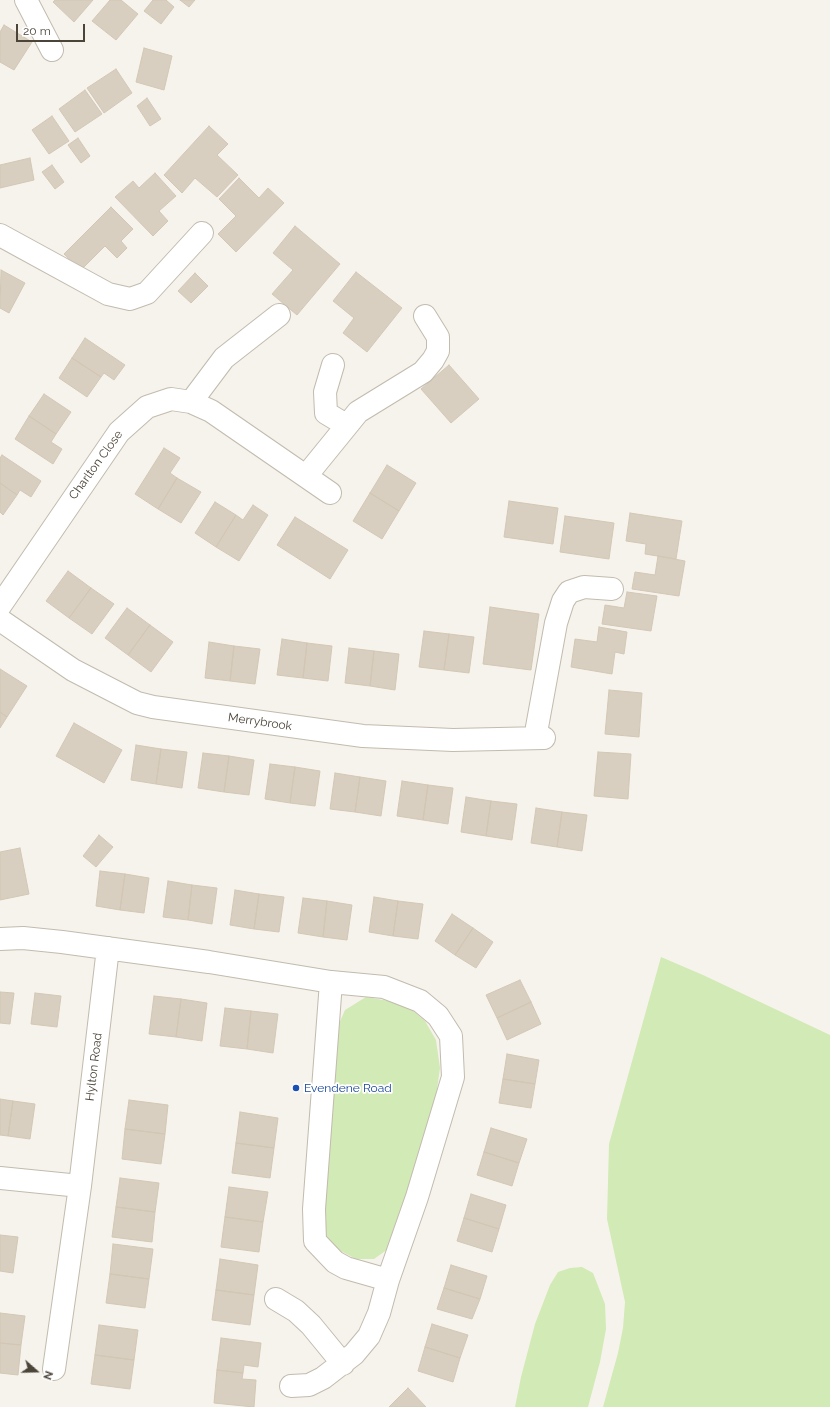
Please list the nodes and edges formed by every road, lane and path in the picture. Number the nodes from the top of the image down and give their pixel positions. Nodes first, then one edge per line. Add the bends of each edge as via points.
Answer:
1 (26, 0) edge
2 (52, 50) dead end
3 (202, 233) dead end
4 (0, 235) edge
5 (279, 315) dead end
6 (425, 316) dead end
7 (333, 365) dead end
8 (191, 402) junction
9 (346, 425) junction
10 (306, 476) junction
11 (330, 493) dead end
12 (612, 589) dead end
13 (0, 606) edge
14 (0, 620) edge
15 (0, 939) edge
16 (108, 948) junction
17 (331, 982) junction
18 (0, 1178) edge
19 (80, 1186) junction
20 (388, 1280) junction
21 (276, 1299) dead end
22 (343, 1364) junction
23 (54, 1369) dead end
24 (291, 1386) dead end

1 - 2 street
3 - 4 street via 147,293 130,299 108,294
5 - 8 street via 224,358
6 - 9 street via 438,337 438,351 433,360 423,372 358,412
7 - 9 street via 325,392 326,413
8 - 10 street, Charlton Close via 210,411
8 - 13 street, Charlton Close via 170,399 146,407 119,432
9 - 10 street
10 - 11 street, Charlton Close
12 - 14 street, Merrybrook via 584,587 569,592 563,601 556,623 539,738 453,740 363,736 152,707 138,703 73,670
15 - 16 street via 23,938
16 - 17 street
16 - 19 street, Hylton Road
17 - 20 street via 314,1209 315,1241 340,1265
17 - 20 street via 384,987 420,1001 438,1016 451,1036 454,1077 417,1198
18 - 19 street
19 - 23 street, Hylton Road
20 - 22 street via 379,1313 369,1336
21 - 22 street via 302,1316
22 - 24 street via 309,1385

